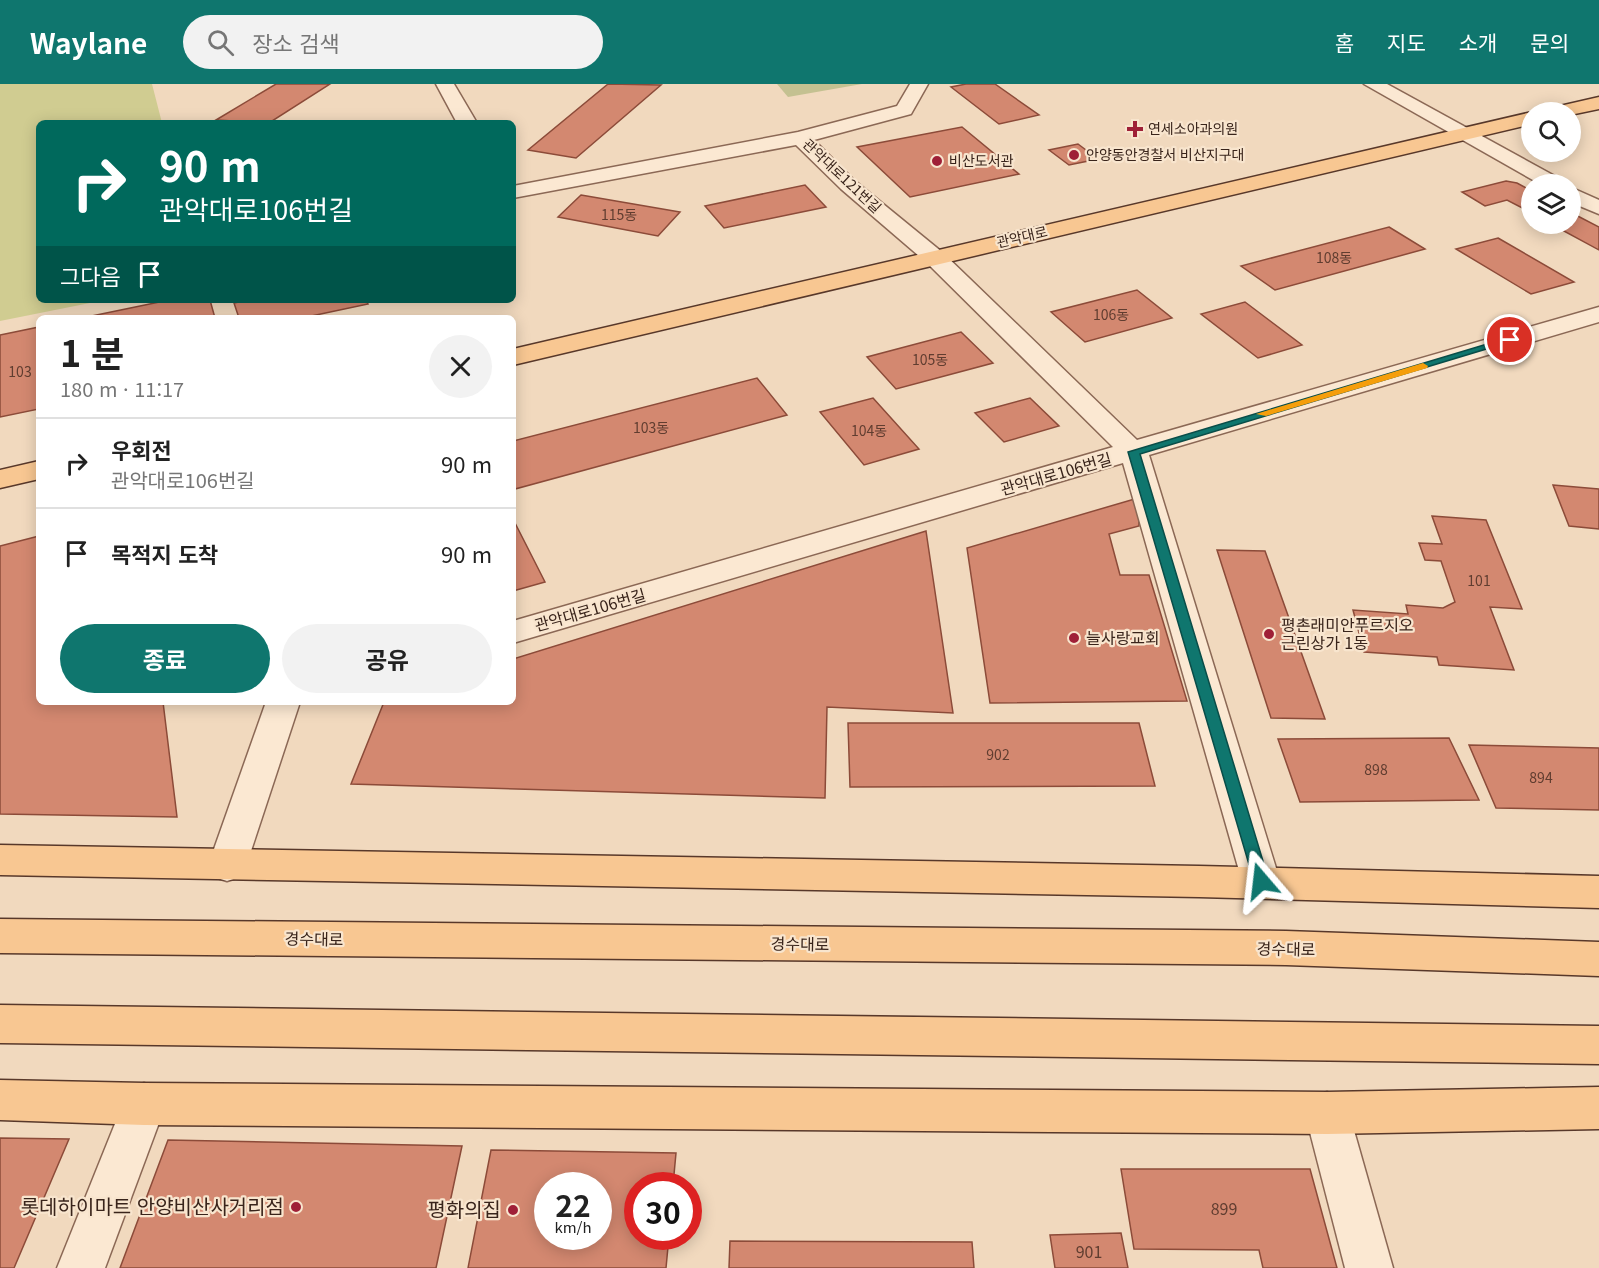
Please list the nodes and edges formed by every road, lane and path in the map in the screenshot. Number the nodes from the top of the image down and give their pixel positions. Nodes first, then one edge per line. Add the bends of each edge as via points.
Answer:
1 (445, 84) edge
2 (919, 84) edge
3 (1372, 84) edge
4 (1599, 103) edge
5 (1581, 107) edge
6 (465, 120) edge
7 (1521, 121) edge
8 (1462, 134) junction
9 (800, 138) junction
10 (1536, 174) edge
11 (516, 191) edge
12 (1581, 199) edge
13 (1599, 208) edge
14 (934, 257) junction
15 (1599, 314) edge
16 (516, 356) edge
17 (1134, 452) junction
18 (36, 471) edge
19 (0, 479) edge
20 (516, 631) edge
21 (282, 705) edge
22 (0, 860) edge
23 (227, 866) junction
24 (1261, 881) junction
25 (1599, 892) edge
26 (0, 936) edge
27 (1599, 959) edge
28 (0, 1024) edge
29 (1599, 1044) edge
30 (0, 1100) edge
31 (144, 1104) junction
32 (1599, 1108) edge
33 (1327, 1113) junction
34 (81, 1268) edge
35 (1369, 1268) edge

1 - 6 street
2 - 9 street, 관악대로121번길 via 904,110
3 - 8 street
4 - 5 main road
7 - 8 main road, 관악대로
8 - 10 street
8 - 14 main road, 관악대로
9 - 11 street
9 - 14 street, 관악대로121번길 via 848,185
12 - 13 street
14 - 16 main road, 관악대로
14 - 17 street, 관악대로121번길
15 - 17 street, 관악대로106번길
17 - 20 street, 관악대로106번길
17 - 24 street
18 - 19 main road
21 - 23 street
22 - 23 main road
23 - 24 main road
24 - 25 main road
26 - 27 main road, 경수대로 via 1286,948
28 - 29 main road
30 - 31 main road
31 - 33 main road
31 - 34 street
32 - 33 main road
33 - 35 street

